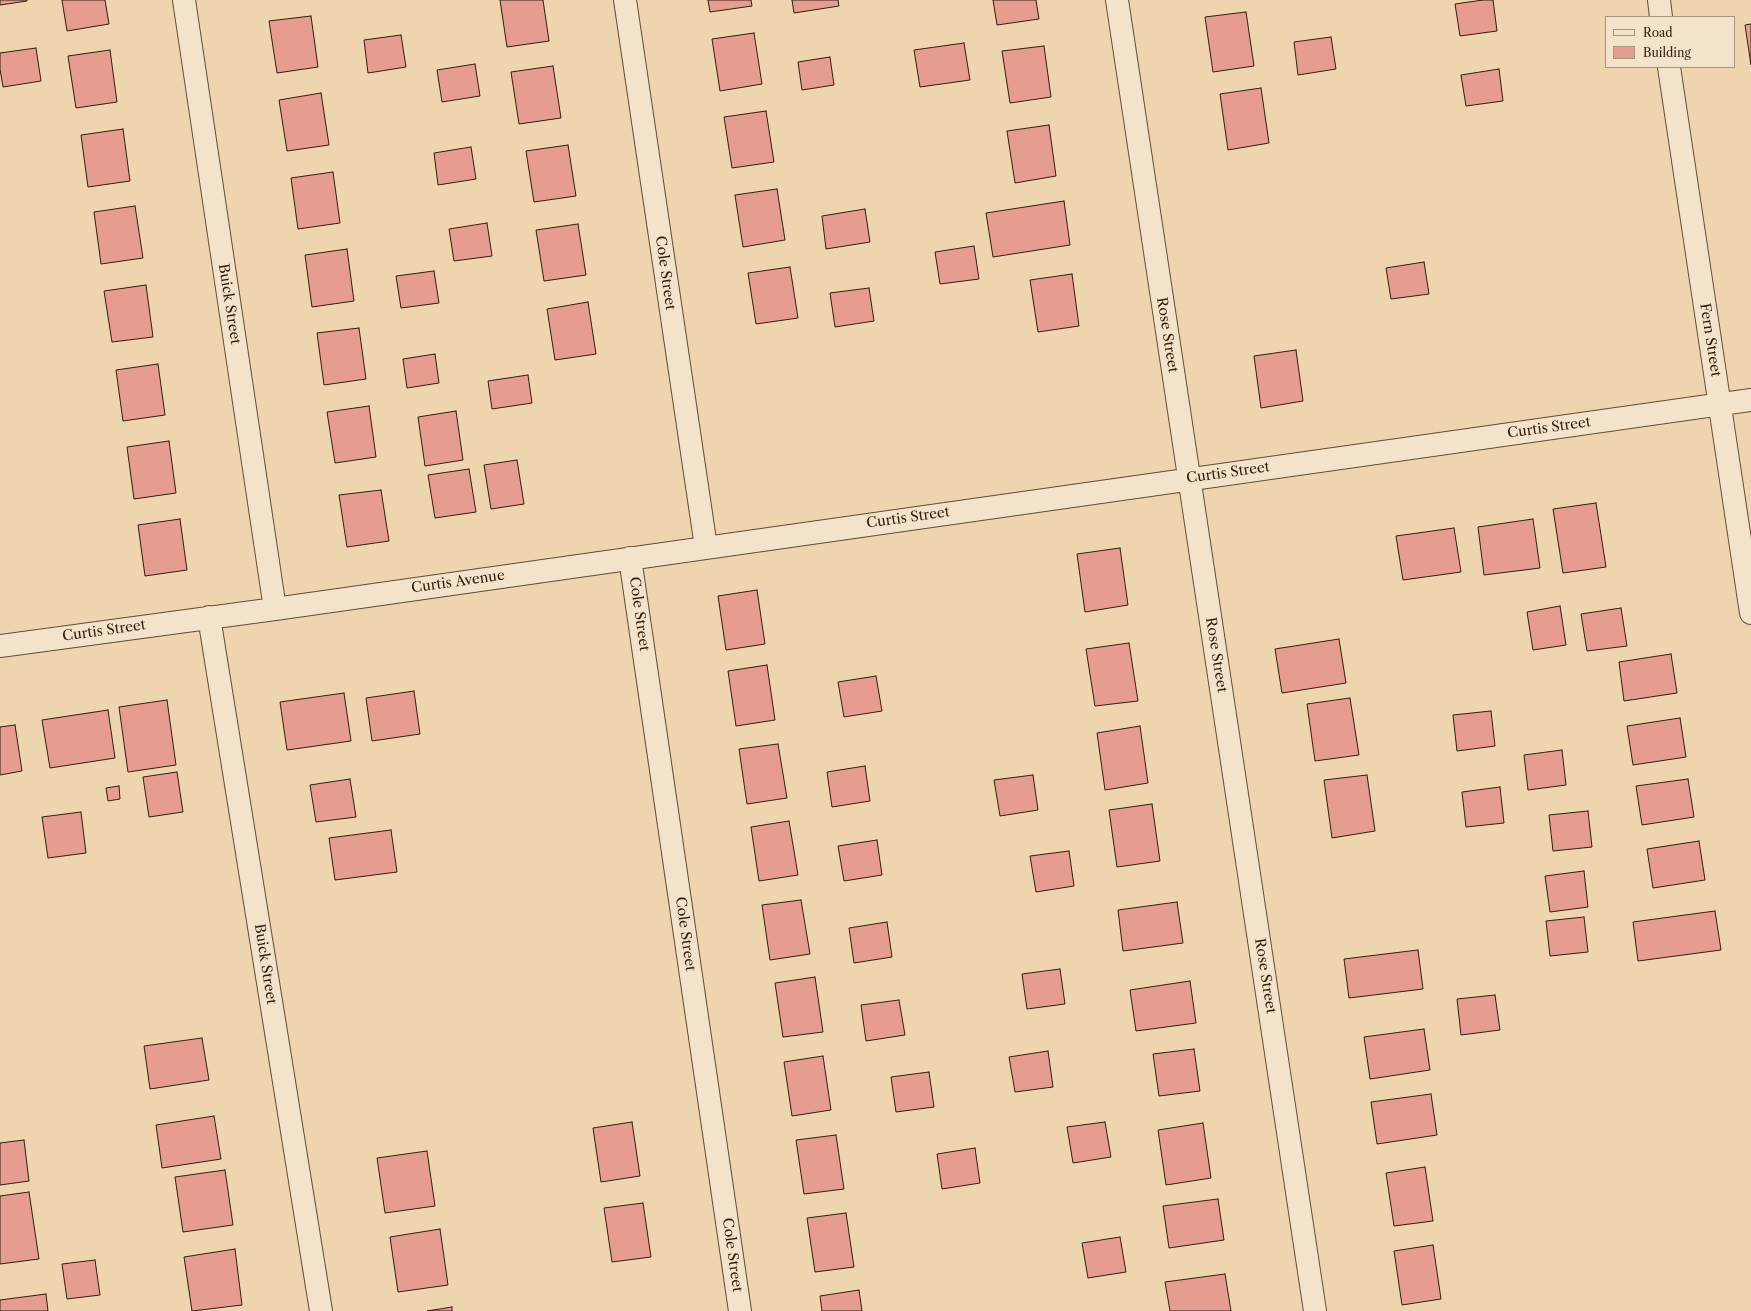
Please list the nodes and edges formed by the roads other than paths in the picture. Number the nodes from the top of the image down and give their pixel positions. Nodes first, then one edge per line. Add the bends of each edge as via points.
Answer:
1 (184, 0) edge
2 (625, 0) edge
3 (1117, 0) edge
4 (1659, 0) edge
5 (1661, 16) edge
6 (1669, 68) edge
7 (1751, 400) edge
8 (1720, 404) junction
9 (1189, 478) junction
10 (706, 546) junction
11 (630, 558) junction
12 (275, 609) junction
13 (1751, 613) edge
14 (209, 617) junction
15 (0, 646) edge
16 (321, 1311) edge
17 (740, 1311) edge
18 (1315, 1311) edge

1 - 12 street, Buick Street
2 - 10 street, Cole Street
3 - 9 street, Rose Street
4 - 5 street
6 - 8 street, Fern Street
7 - 8 street, Curtis Street
8 - 9 street, Curtis Street
8 - 13 street, Fern Street
9 - 10 street, Curtis Street
9 - 18 street, Rose Street
10 - 11 street, Curtis Avenue
11 - 12 street, Curtis Avenue
11 - 17 street, Cole Street
12 - 14 street, Curtis Avenue
14 - 15 street, Curtis Street
14 - 16 street, Buick Street

